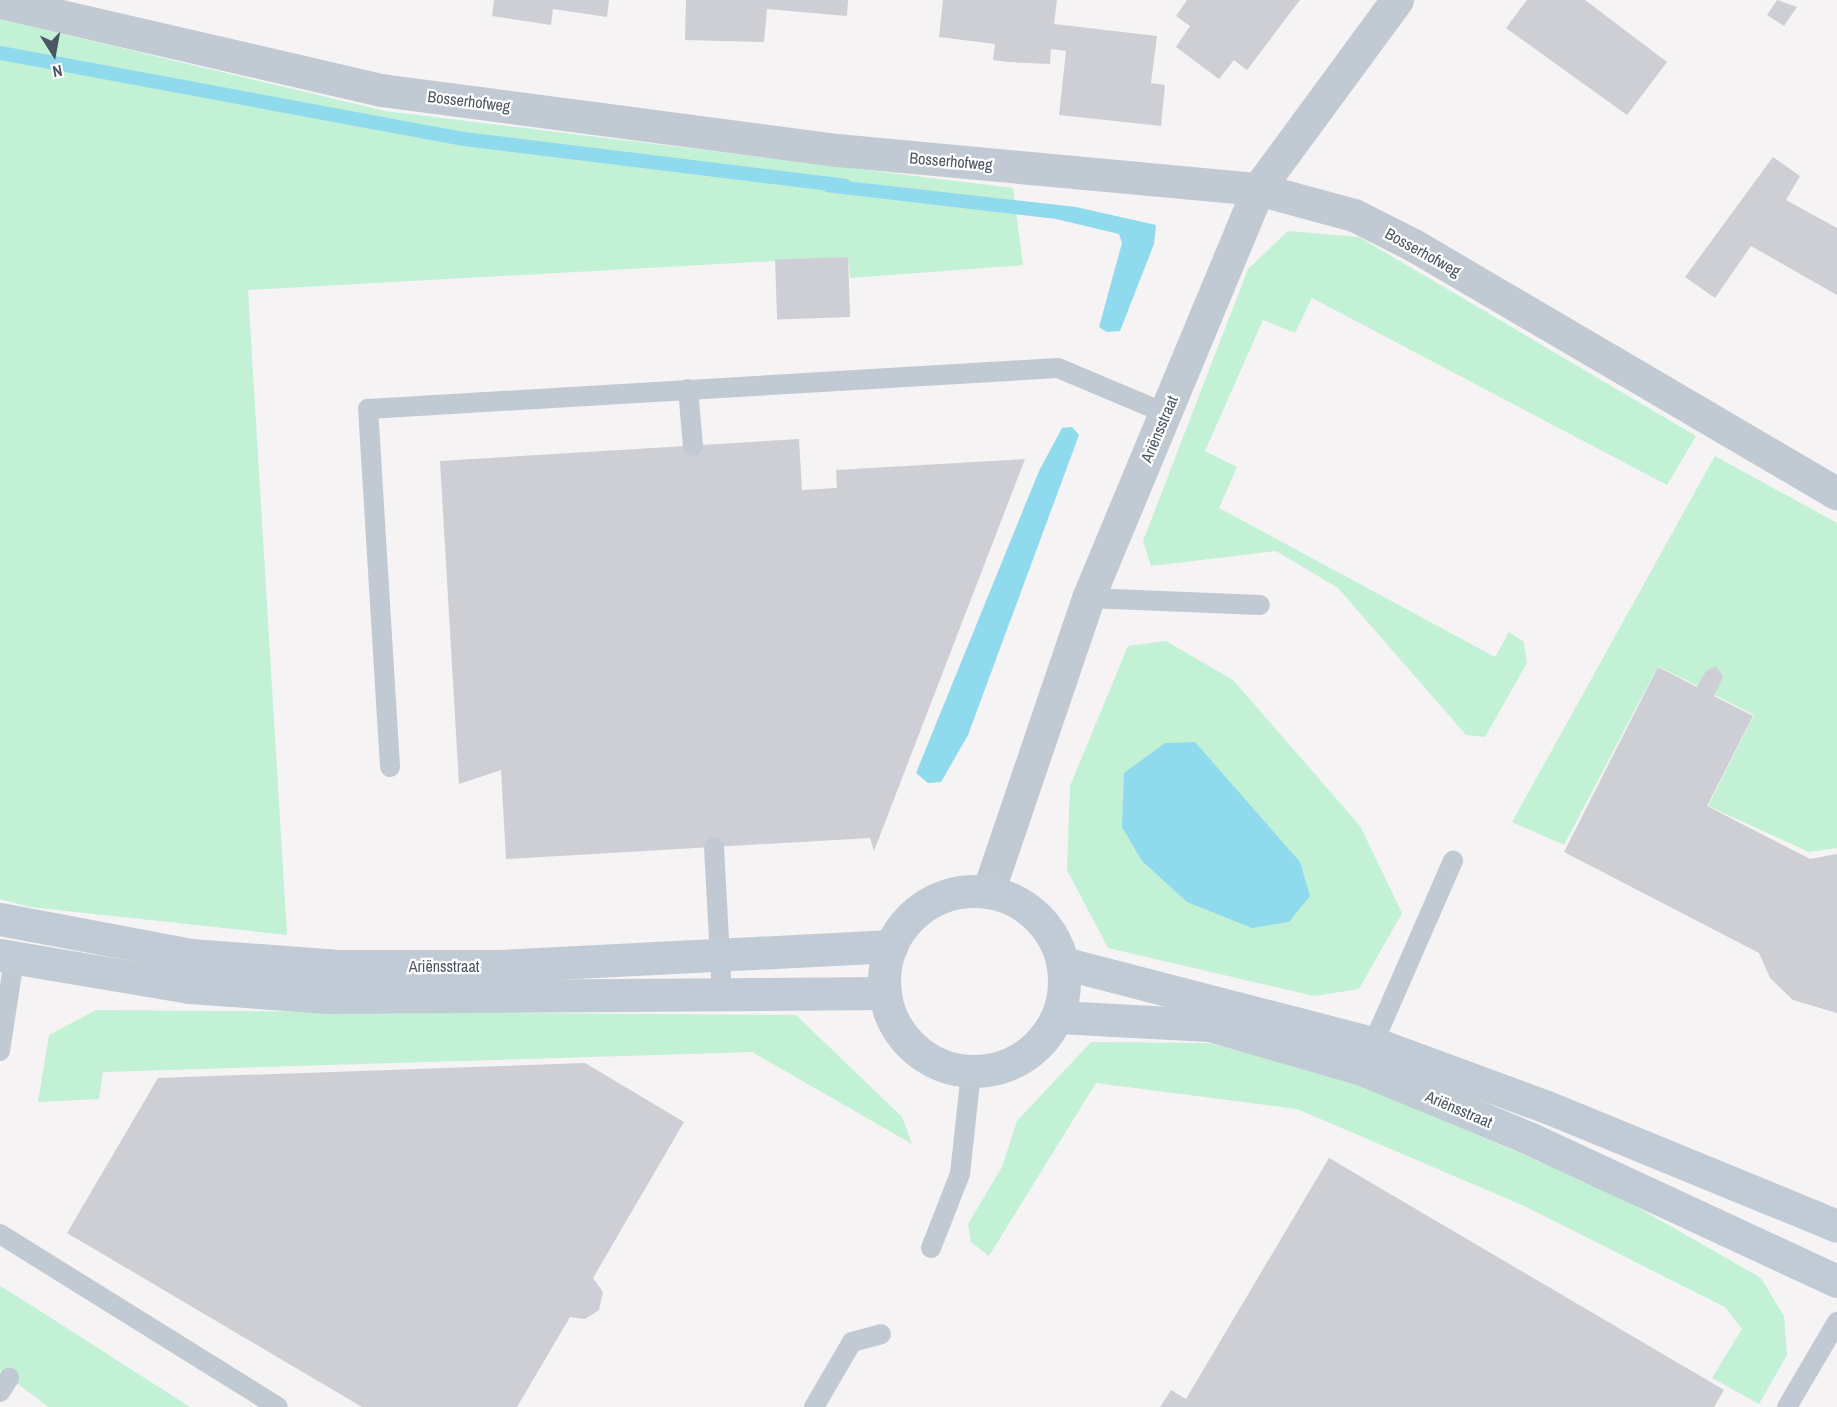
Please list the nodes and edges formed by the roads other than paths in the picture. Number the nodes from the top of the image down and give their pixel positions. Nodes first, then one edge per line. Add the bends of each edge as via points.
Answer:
1 (1396, 0) edge
2 (0, 2) edge
3 (1258, 189) junction
4 (688, 389) junction
5 (1166, 413) junction
6 (693, 446) dead end
7 (1837, 494) edge
8 (1088, 598) junction
9 (1260, 605) dead end
10 (390, 768) dead end
11 (714, 847) dead end
12 (1453, 861) dead end
13 (988, 892) junction
14 (0, 919) edge
15 (891, 946) junction
16 (719, 956) junction
17 (7, 957) edge
18 (1063, 963) junction
19 (885, 993) junction
20 (722, 994) junction
21 (1058, 1017) junction
22 (0, 1051) edge
23 (1367, 1056) junction
24 (971, 1072) junction
25 (1837, 1226) edge
26 (0, 1234) edge
27 (931, 1248) dead end
28 (1837, 1281) edge
29 (1837, 1322) edge
30 (881, 1334) dead end
31 (829, 1382) junction
32 (278, 1407) edge
33 (814, 1407) edge
34 (833, 1407) edge
35 (1787, 1407) edge

1 - 3 street, Ariënsstraat
2 - 3 street, Bosserhofweg via 381,90 837,150
3 - 5 street, Ariënsstraat
3 - 7 street, Bosserhofweg via 1354,215 1416,246
4 - 5 lane via 1058,368
4 - 6 lane
4 - 10 lane via 368,409
5 - 8 street, Ariënsstraat
8 - 9 lane
8 - 13 street, Ariënsstraat
11 - 16 lane
12 - 23 lane
13 - 15 main road via 964,891 920,909
13 - 18 main road via 1036,915
14 - 16 main road, Ariënsstraat via 190,955 318,965 498,966
15 - 16 main road, Ariënsstraat
15 - 19 main road
16 - 20 lane
17 - 20 main road, Ariënsstraat via 189,987 328,997 494,1000
17 - 22 lane
18 - 21 main road via 1065,990
18 - 23 main road, Ariënsstraat
19 - 20 main road, Ariënsstraat
19 - 24 main road via 891,1017 924,1056
21 - 23 main road, Ariënsstraat via 1209,1025
21 - 24 main road via 1023,1057
23 - 25 main road, Ariënsstraat via 1547,1107
23 - 28 main road, Ariënsstraat via 1533,1140
24 - 27 lane via 960,1174
26 - 32 lane
29 - 35 lane
30 - 31 lane via 852,1342
31 - 33 lane
31 - 34 lane

